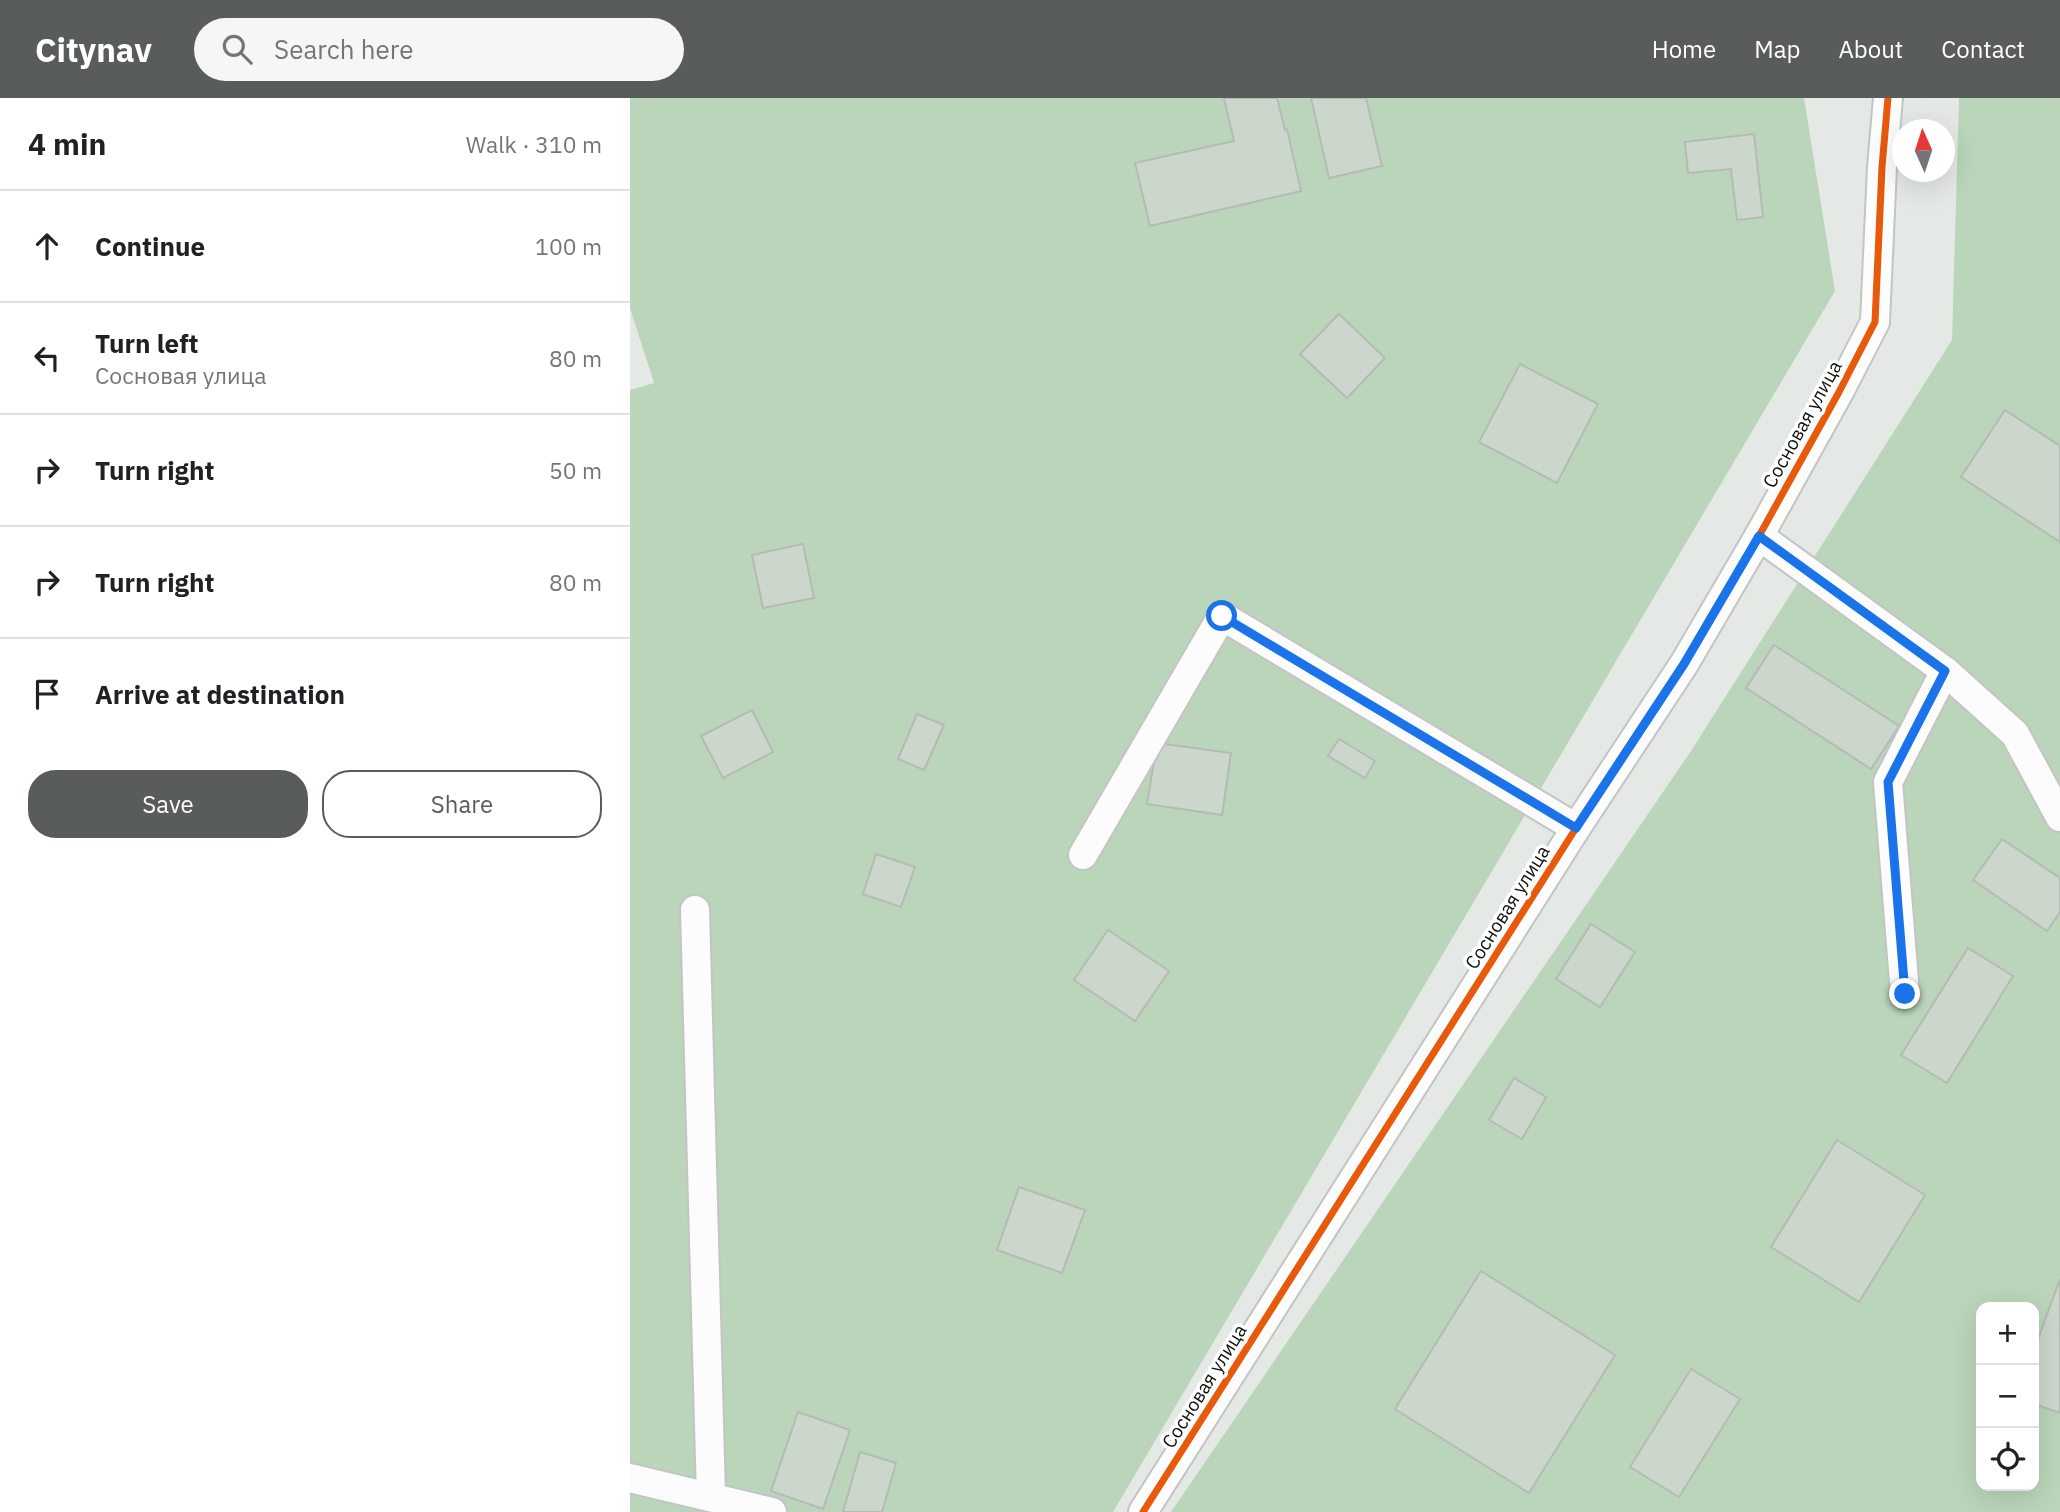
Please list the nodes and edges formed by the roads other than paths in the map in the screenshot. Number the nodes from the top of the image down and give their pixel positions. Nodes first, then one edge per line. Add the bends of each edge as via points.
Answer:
1 (1888, 98) edge
2 (1759, 536) junction
3 (1945, 671) junction
4 (2060, 817) edge
5 (1576, 828) junction
6 (1083, 855) dead end
7 (695, 909) dead end
8 (1905, 994) dead end
9 (630, 1478) edge
10 (710, 1496) junction
11 (772, 1512) edge
12 (1143, 1512) edge

1 - 2 street, Сосновая улица via 1875,322
2 - 3 street
2 - 5 street, Сосновая улица via 1684,664
3 - 4 street via 2015,734
3 - 8 street via 1888,782
5 - 6 street via 1222,616
5 - 12 street, Сосновая улица
7 - 10 street
9 - 10 street
10 - 11 street

